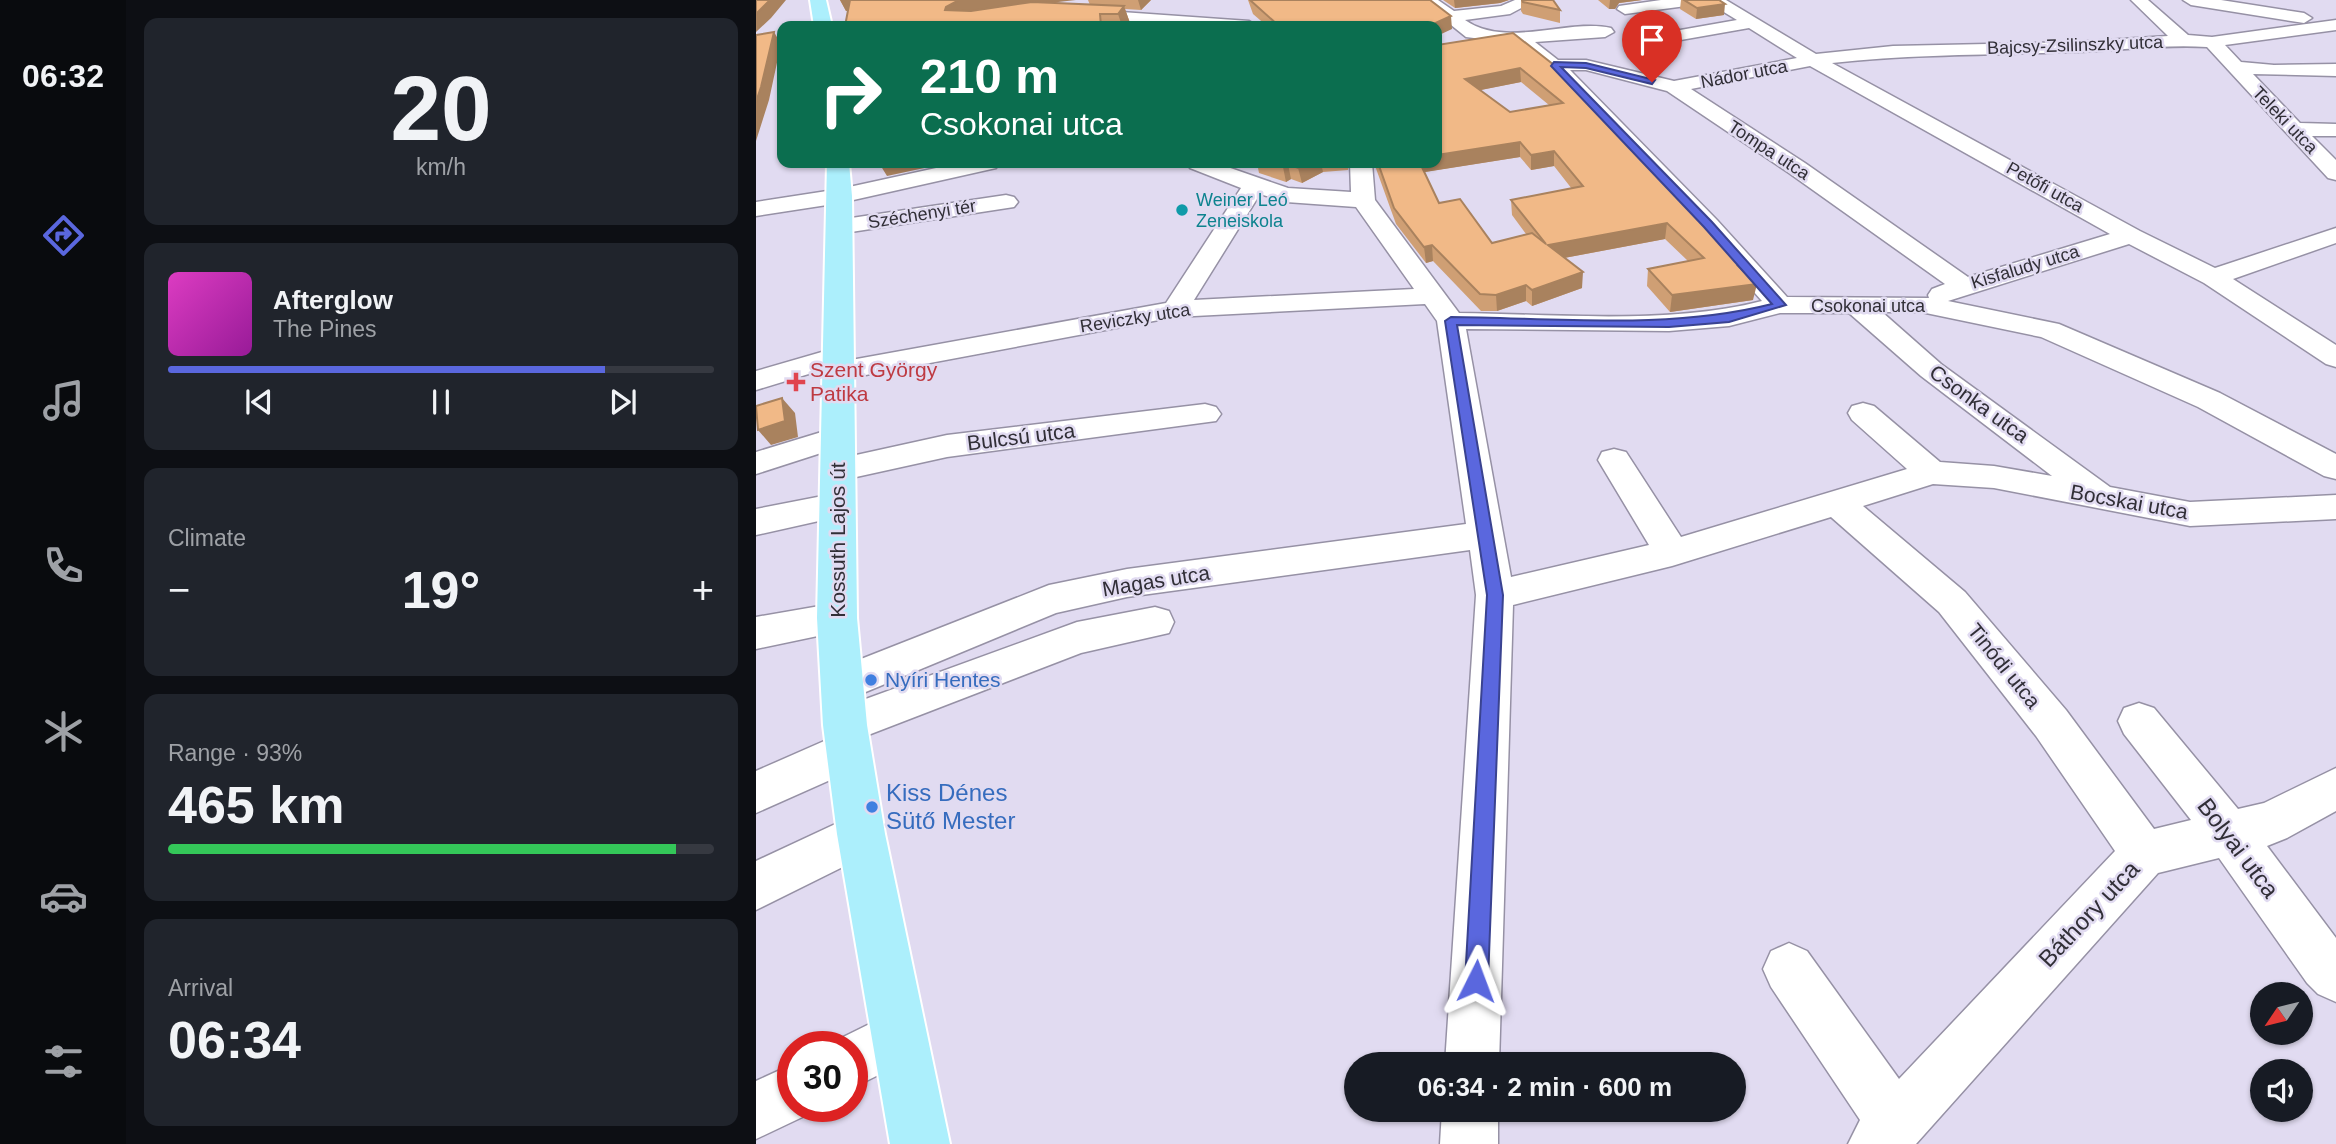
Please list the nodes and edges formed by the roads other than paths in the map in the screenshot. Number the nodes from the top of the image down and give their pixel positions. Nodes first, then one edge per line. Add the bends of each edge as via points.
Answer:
1 (818, 0) edge
2 (1428, 0) edge
3 (1528, 0) edge
4 (1703, 0) edge
5 (1715, 0) edge
6 (2139, 0) edge
7 (2192, 0) edge
8 (1094, 3) edge
9 (1242, 9) dead end
10 (1625, 9) dead end
11 (1057, 12) edge
12 (1451, 16) junction
13 (822, 21) edge
14 (1215, 21) edge
15 (1255, 21) edge
16 (1751, 23) junction
17 (2336, 24) edge
18 (1605, 32) dead end
19 (1472, 33) junction
20 (1448, 36) dead end
21 (1675, 36) dead end
22 (1518, 38) junction
23 (2183, 40) junction
24 (2221, 41) junction
25 (1814, 60) junction
26 (1554, 65) junction
27 (2234, 67) junction
28 (2336, 70) edge
29 (2274, 71) junction
30 (1674, 88) junction
31 (2293, 129) junction
32 (2336, 131) edge
33 (838, 168) edge
34 (965, 168) edge
35 (1211, 168) edge
36 (1361, 168) edge
37 (2336, 173) edge
38 (1255, 185) junction
39 (840, 195) junction
40 (1363, 200) junction
41 (1006, 202) dead end
42 (756, 209) edge
43 (838, 227) junction
44 (2331, 231) edge
45 (2131, 236) junction
46 (2213, 277) junction
47 (1964, 285) junction
48 (1921, 304) junction
49 (1780, 305) junction
50 (1858, 306) junction
51 (1175, 309) junction
52 (1443, 309) junction
53 (2330, 348) edge
54 (839, 364) junction
55 (756, 381) edge
56 (1863, 413) dead end
57 (1205, 414) dead end
58 (1614, 460) dead end
59 (756, 463) edge
60 (2336, 468) edge
61 (838, 471) junction
62 (1932, 473) junction
63 (2104, 498) junction
64 (1836, 502) junction
65 (2333, 511) edge
66 (756, 522) edge
67 (1484, 536) junction
68 (1672, 553) junction
69 (1495, 595) junction
70 (837, 618) junction
71 (1155, 622) dead end
72 (756, 633) edge
73 (845, 720) junction
74 (2139, 721) dead end
75 (2336, 788) edge
76 (756, 792) edge
77 (2229, 833) junction
78 (862, 834) junction
79 (2144, 854) junction
80 (756, 886) edge
81 (1789, 969) dead end
82 (2336, 976) edge
83 (900, 1036) junction
84 (1473, 1052) edge
85 (868, 1053) edge
86 (777, 1100) edge
87 (756, 1111) edge
88 (1470, 1122) edge
89 (1887, 1134) edge
90 (920, 1144) edge
91 (1469, 1144) edge

1 - 13 main road
2 - 12 street
3 - 12 street via 1504,11
4 - 10 street
5 - 16 street, Petőfi utca
6 - 23 street
7 - 17 street
8 - 11 street
8 - 14 street
9 - 15 street
12 - 19 street
16 - 21 street
16 - 25 street, Petőfi utca
17 - 24 street, Bajcsy-Zsilinszky utca
18 - 22 street
19 - 20 street
19 - 22 street
22 - 26 street
23 - 24 street, Bajcsy-Zsilinszky utca
23 - 25 street, Bajcsy-Zsilinszky utca via 1893,51
24 - 27 street, Teleki utca
24 - 29 street, Teleki utca
25 - 30 street, Nádor utca
25 - 45 street, Petőfi utca
26 - 30 street, Tompa utca via 1586,65
26 - 49 street
27 - 29 street, Teleki utca
27 - 31 street, Teleki utca
28 - 29 street, Teleki utca
30 - 47 street, Tompa utca
31 - 32 street
31 - 37 street, Teleki utca
33 - 39 main road, Széchenyi tér
34 - 39 street
35 - 38 street
36 - 40 street
38 - 40 street via 1286,195
38 - 51 street
39 - 42 street
39 - 43 main road, Széchenyi tér
40 - 52 street
41 - 43 street, Széchenyi tér
43 - 54 main road, Széchenyi tér
44 - 46 street
45 - 46 street, Petőfi utca
45 - 47 street, Kisfaludy utca
46 - 53 street, Petőfi utca
47 - 48 street, Kisfaludy utca
48 - 50 street, Csokonai utca
48 - 60 street, Csokonai utca via 2049,330 2209,400
49 - 50 street, Csokonai utca
49 - 52 street, Csokonai utca via 1729,318 1669,323
50 - 63 street, Csonka utca via 1931,370
51 - 52 street, Reviczky utca
51 - 54 street, Reviczky utca
52 - 67 street
54 - 55 street, Reviczky utca
54 - 61 main road, Kossuth Lajos út
56 - 62 street
57 - 61 street, Bulcsú utca via 947,446
58 - 68 street
59 - 61 street
61 - 66 street
61 - 70 main road, Kossuth Lajos út
62 - 63 street, Bocskai utca via 1994,477
62 - 64 street, Bocskai utca
63 - 65 street, Bocskai utca via 2190,514
64 - 68 street, Bocskai utca
64 - 79 street, Tinódi utca via 1952,602 2051,723
67 - 69 street
67 - 73 street, Magas utca via 1128,583 1049,600
68 - 69 street, Bocskai utca
69 - 84 street
70 - 72 street
70 - 73 main road, Kossuth Lajos út
71 - 73 street via 1077,638
73 - 76 street
73 - 78 main road, Kossuth Lajos út
74 - 77 street, Bolyai utca
75 - 77 street, Báthory utca via 2271,823
77 - 79 street, Báthory utca
77 - 82 street, Bolyai utca
78 - 80 street
78 - 83 main road, Kossuth Lajos út
79 - 89 street, Báthory utca
81 - 89 street, Báthory utca
83 - 85 street
83 - 90 main road, Kossuth Lajos út
86 - 87 street
88 - 91 street

